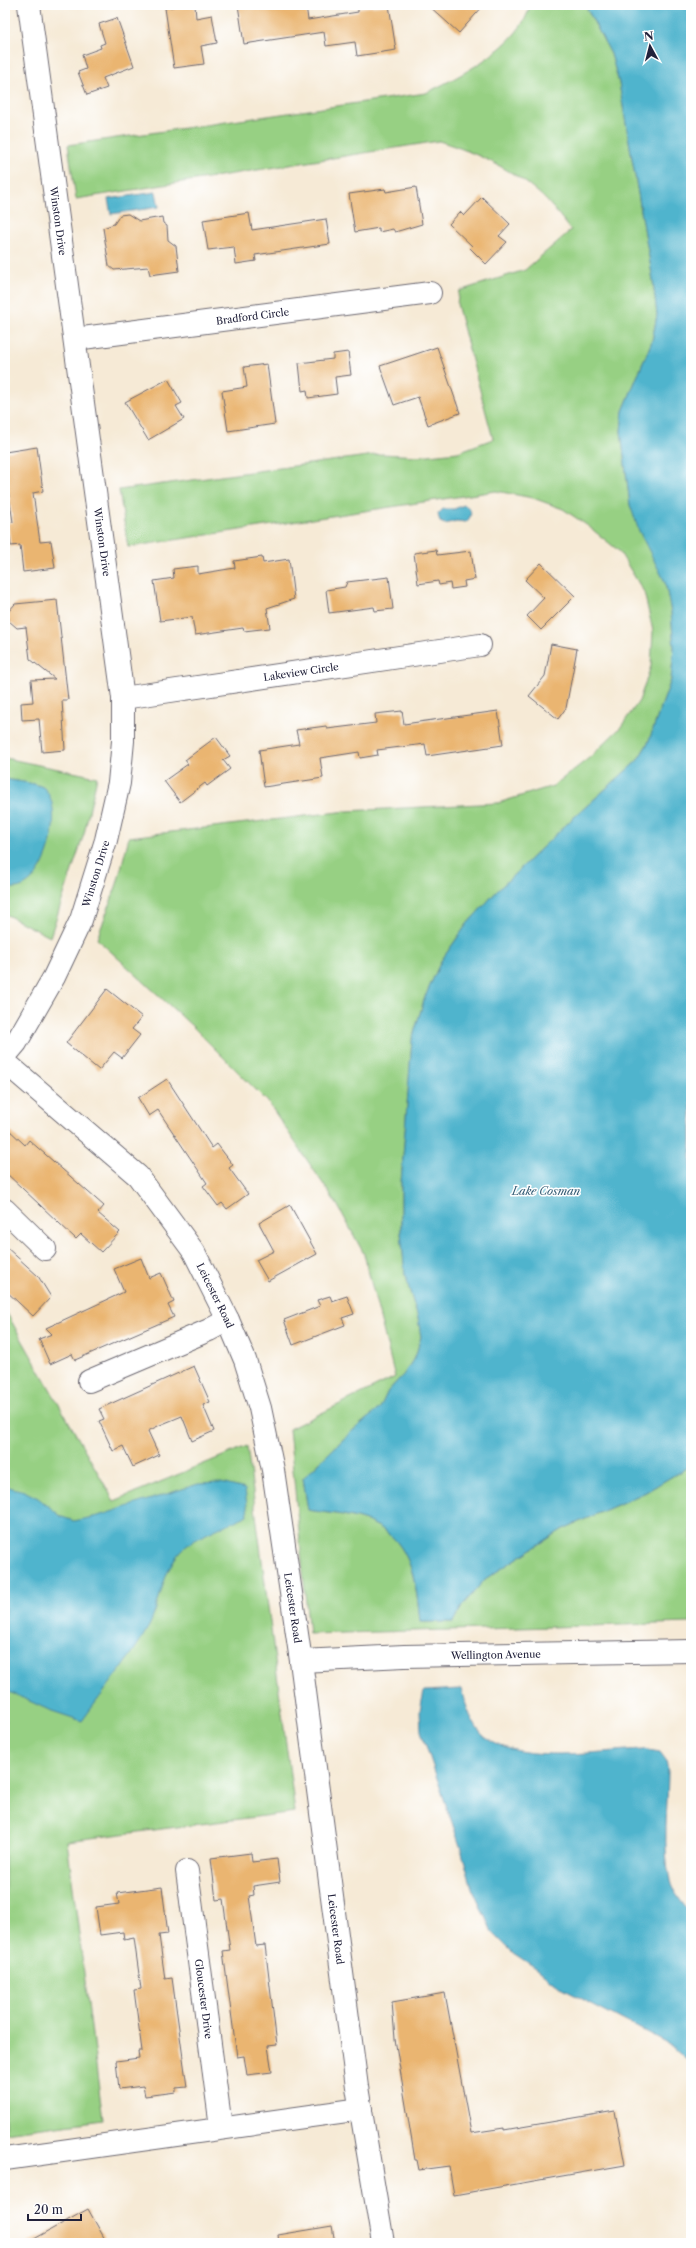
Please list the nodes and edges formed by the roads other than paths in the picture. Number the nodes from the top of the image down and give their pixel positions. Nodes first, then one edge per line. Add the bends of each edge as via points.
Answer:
1 (29, 5) edge
2 (430, 293) dead end
3 (75, 339) junction
4 (480, 645) dead end
5 (123, 698) junction
6 (5, 1056) edge
7 (5, 1062) edge
8 (5, 1210) edge
9 (45, 1249) dead end
10 (228, 1320) junction
11 (89, 1381) dead end
12 (691, 1651) edge
13 (301, 1661) junction
14 (187, 1871) dead end
15 (361, 2109) junction
16 (221, 2127) junction
17 (5, 2159) edge
18 (383, 2243) edge

1 - 3 street, Winston Drive
2 - 3 street, Bradford Circle
3 - 5 street, Winston Drive
4 - 5 street, Lakeview Circle
5 - 6 street, Winston Drive via 119,784 106,840 81,920 54,977 16,1043
7 - 10 street, Leicester Road via 138,1176 194,1252
8 - 9 street
10 - 11 street
10 - 13 street, Leicester Road via 245,1360 260,1408 273,1470
12 - 13 street, Wellington Avenue via 404,1656
13 - 15 street, Leicester Road
14 - 16 street, Gloucester Drive
15 - 16 street
15 - 18 street, Leicester Road
16 - 17 street

